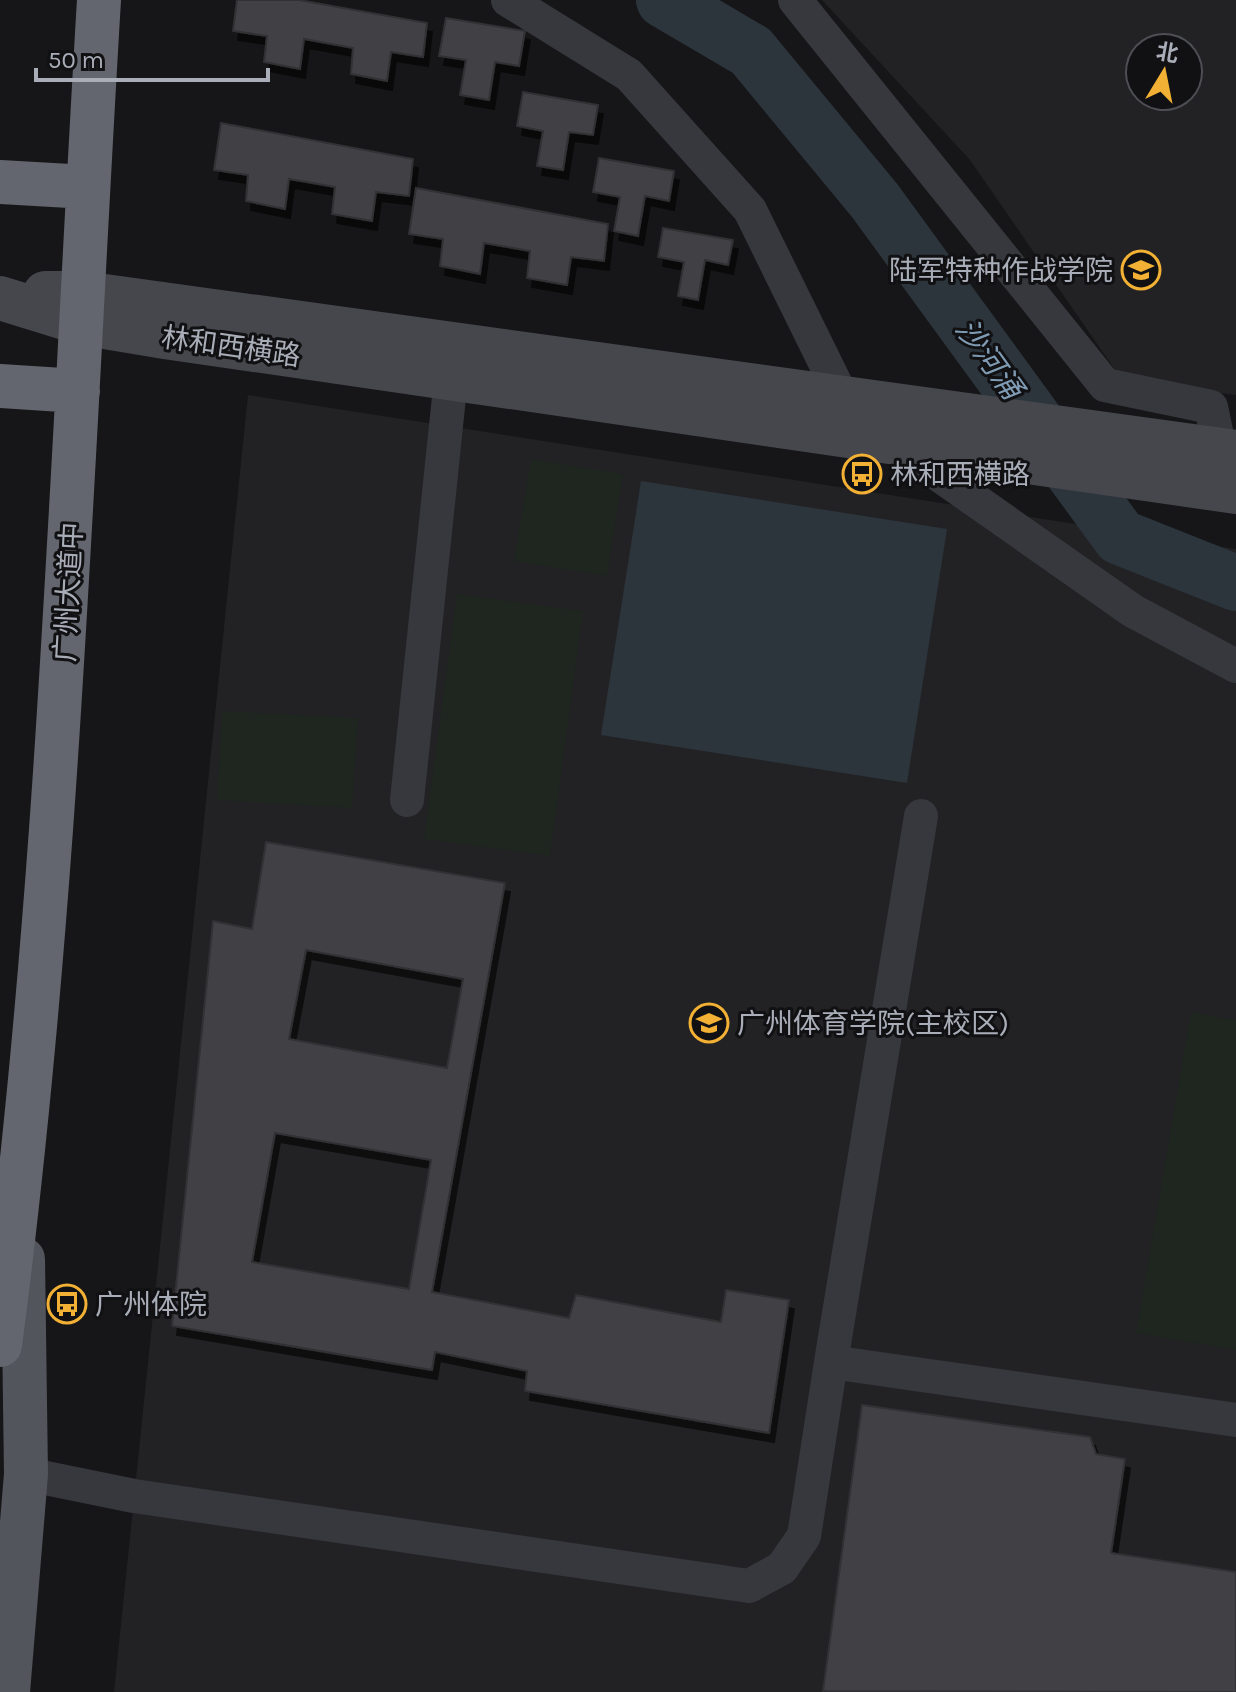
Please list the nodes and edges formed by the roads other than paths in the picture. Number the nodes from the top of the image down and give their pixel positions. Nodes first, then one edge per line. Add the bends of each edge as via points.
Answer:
1 (99, 0) edge
2 (508, 0) edge
3 (795, 0) edge
4 (0, 182) edge
5 (87, 187) junction
6 (0, 296) edge
7 (82, 308) junction
8 (451, 378) junction
9 (0, 386) edge
10 (78, 391) junction
11 (843, 399) junction
12 (903, 426) junction
13 (1227, 470) edge
14 (1236, 666) edge
15 (407, 800) dead end
16 (921, 816) dead end
17 (20, 1182) junction
18 (0, 1345) edge
19 (831, 1362) junction
20 (1236, 1420) edge
21 (26, 1474) junction
22 (8, 1692) edge

1 - 5 highway, 广州大道中
2 - 11 street via 629,75 750,210
3 - 13 street via 1105,385 1211,407
4 - 5 highway
5 - 7 highway, 广州大道中
6 - 7 main road
7 - 8 main road, 林和西横路
7 - 10 highway, 广州大道中
7 - 11 main road, 林和西横路
8 - 12 main road, 林和西横路
8 - 15 street
9 - 10 highway
10 - 17 highway, 广州大道中 via 55,793
11 - 12 main road, 林和西横路
12 - 13 main road, 林和西横路 via 1176,444
12 - 13 main road, 林和西横路 via 950,451
12 - 14 street via 1133,611
16 - 19 street
17 - 18 highway, 广州大道中
17 - 21 main road
19 - 20 street
19 - 21 street via 804,1536 782,1568 749,1586 134,1496
21 - 22 main road

